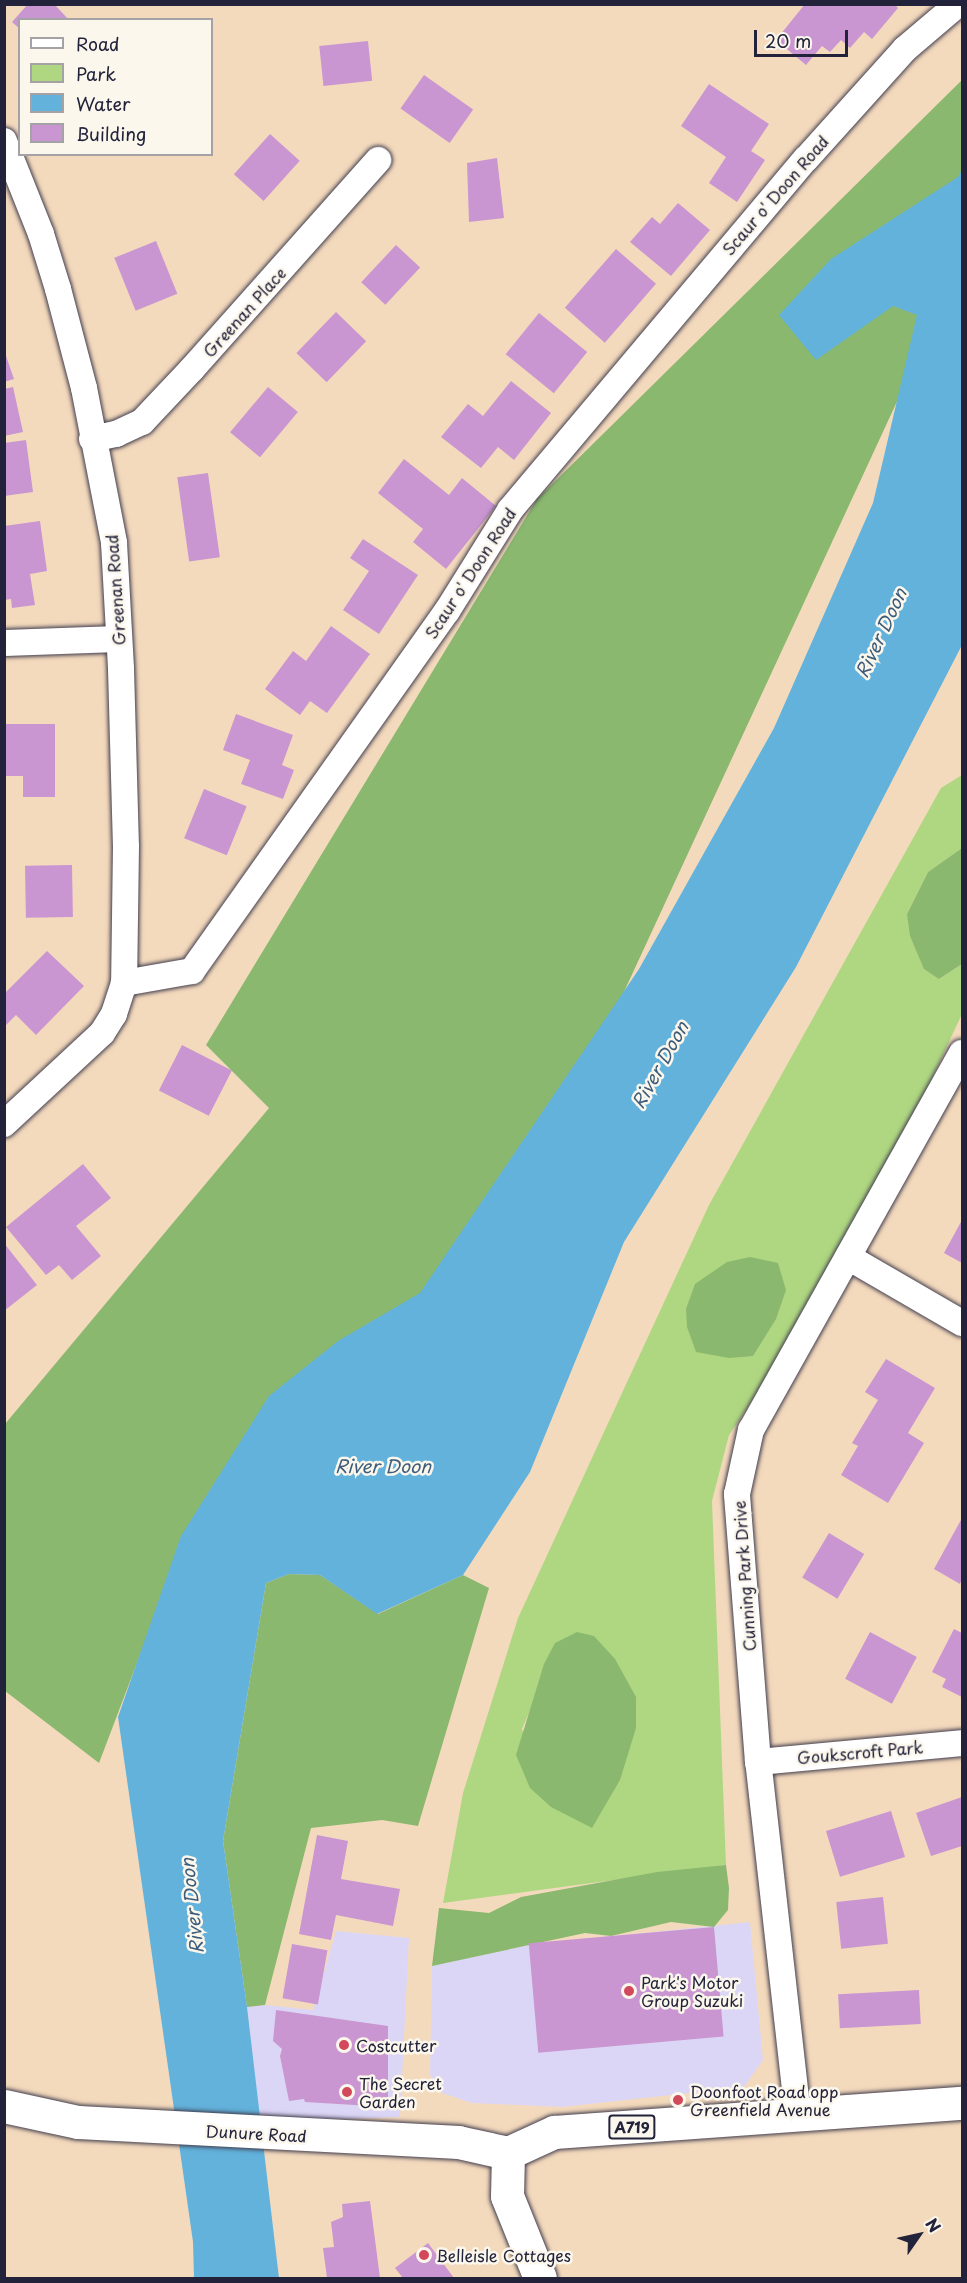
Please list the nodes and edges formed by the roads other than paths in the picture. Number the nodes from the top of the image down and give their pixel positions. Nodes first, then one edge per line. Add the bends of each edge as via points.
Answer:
1 (952, 9) dead end
2 (4, 141) edge
3 (378, 160) dead end
4 (14, 193) edge
5 (92, 439) junction
6 (119, 639) junction
7 (4, 643) edge
8 (124, 983) junction
9 (963, 1053) edge
10 (4, 1124) edge
11 (848, 1257) junction
12 (963, 1323) edge
13 (963, 1743) edge
14 (758, 1761) junction
15 (963, 2103) edge
16 (4, 2106) edge
17 (798, 2116) junction
18 (508, 2153) junction
19 (540, 2278) edge

1 - 8 street, Scaur o' Doon Road via 905,49 806,159 510,510 447,611 192,971
2 - 4 street, Greenan Road
3 - 5 street, Greenan Place via 142,422
4 - 5 street, Greenan Road via 58,289 84,388
5 - 6 street, Greenan Road via 114,543
6 - 7 street
6 - 8 street, Greenan Road via 126,846
8 - 10 street via 114,1014 102,1033
9 - 11 street, Cunning Park Drive
11 - 12 street
11 - 14 street, Cunning Park Drive via 751,1430 737,1494
13 - 14 street, Goukscroft Park
14 - 17 street, Cunning Park Drive
15 - 17 main road, A719
16 - 18 main road, Dunure Road via 78,2122 458,2142
17 - 18 main road, A719 via 554,2133
18 - 19 main road via 507,2196

